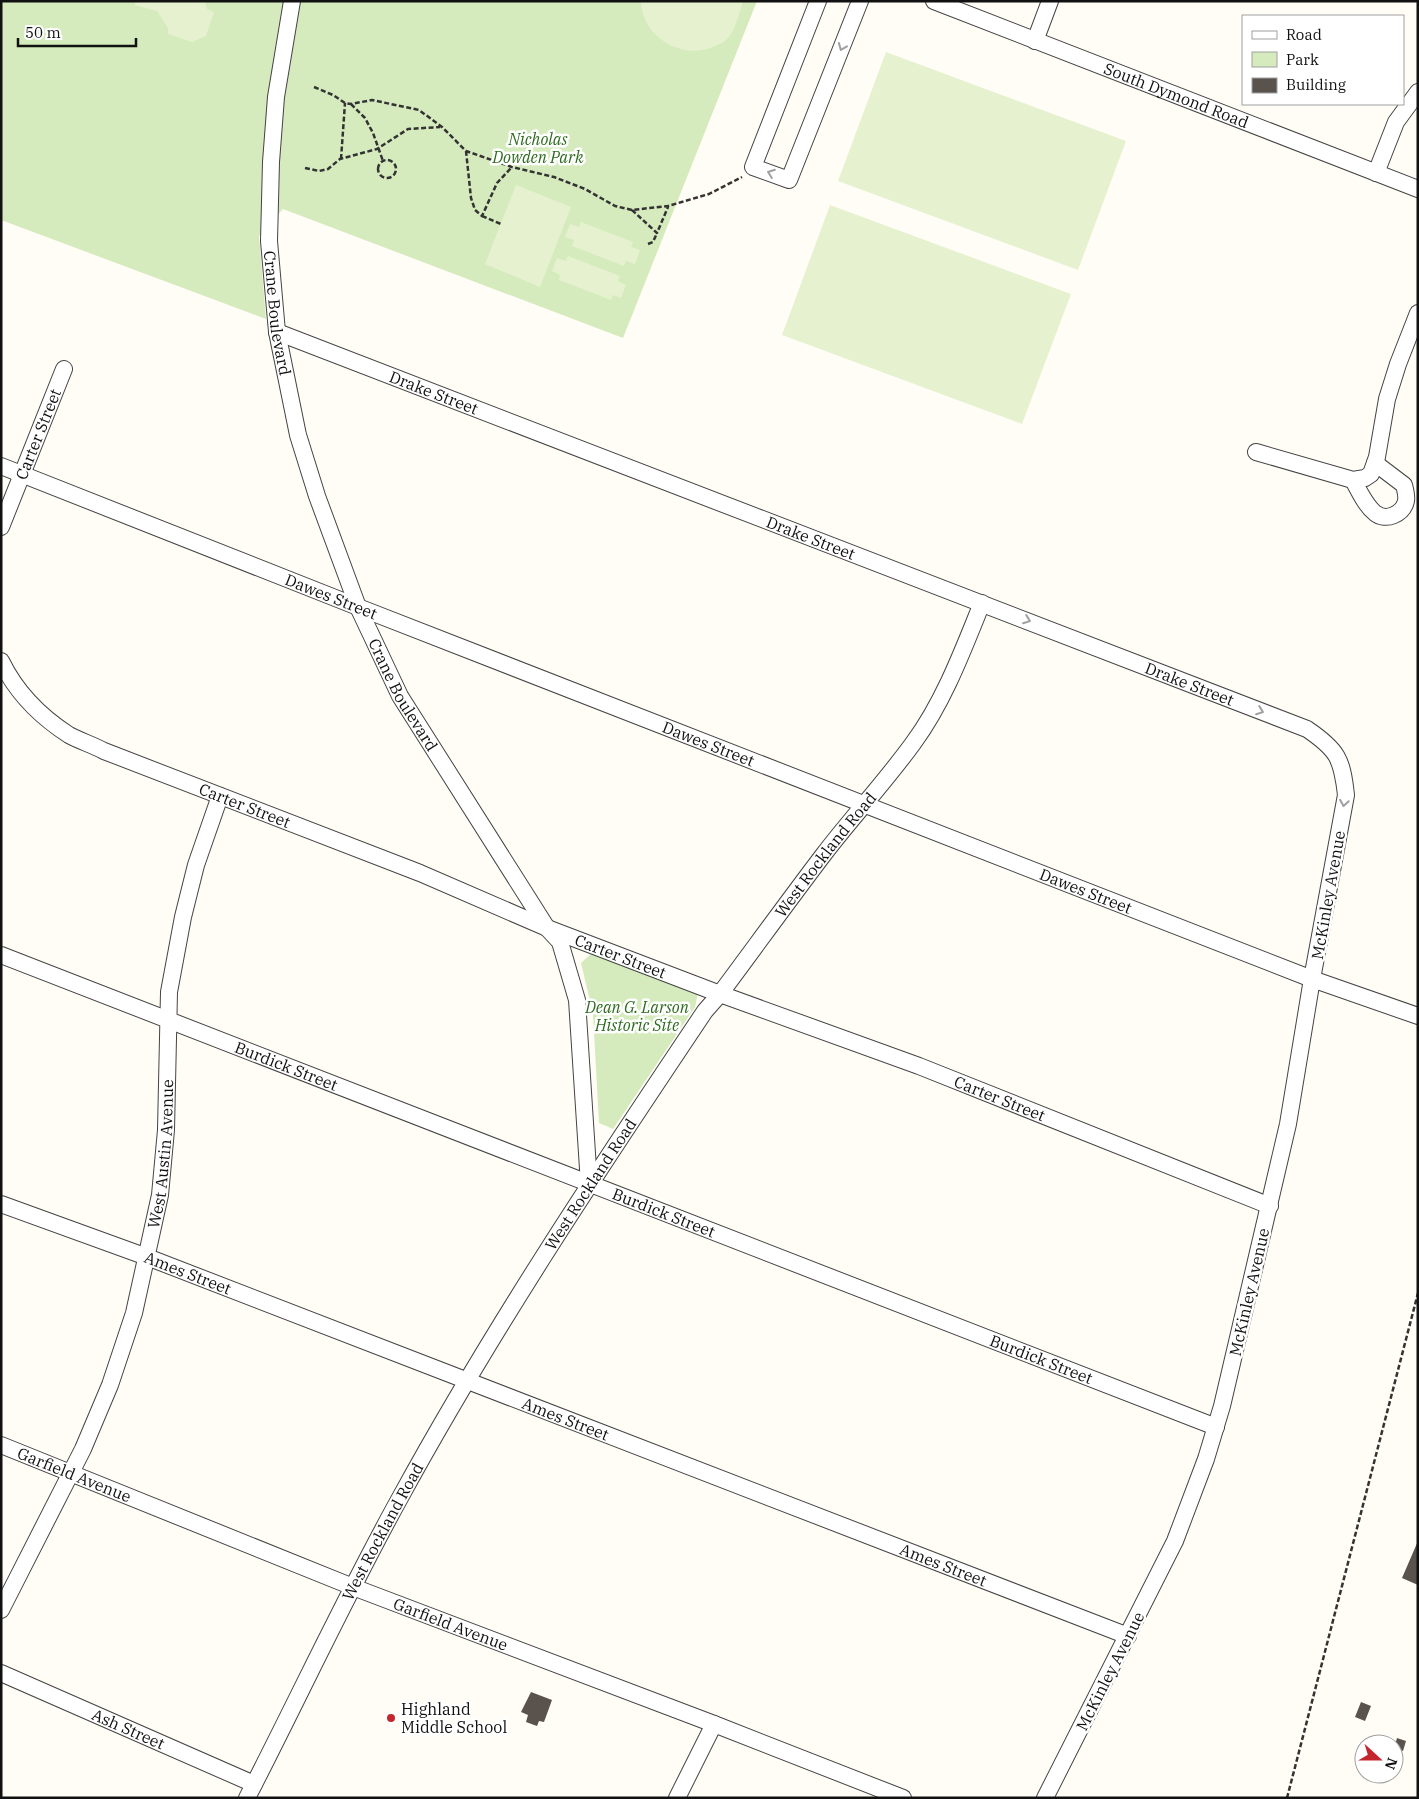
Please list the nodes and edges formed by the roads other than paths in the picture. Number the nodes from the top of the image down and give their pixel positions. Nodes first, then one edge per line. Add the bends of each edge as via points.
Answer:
1 (292, 1) edge
2 (818, 1) edge
3 (860, 1) edge
4 (934, 1) edge
5 (1050, 1) edge
6 (1035, 40) junction
7 (1418, 92) edge
8 (1376, 173) junction
9 (1418, 189) edge
10 (1418, 313) edge
11 (277, 332) junction
12 (64, 370) dead end
13 (1256, 452) dead end
14 (1375, 463) junction
15 (1, 466) edge
16 (22, 474) junction
17 (1353, 480) junction
18 (1, 527) edge
19 (982, 603) junction
20 (358, 607) junction
21 (1, 661) edge
22 (1337, 756) joint
23 (220, 796) junction
24 (865, 804) junction
25 (547, 928) junction
26 (1, 955) edge
27 (1312, 979) junction
28 (720, 994) junction
29 (1418, 1016) edge
30 (168, 1019) junction
31 (589, 1184) junction
32 (1, 1204) edge
33 (1270, 1206) junction
34 (147, 1257) junction
35 (467, 1380) junction
36 (1216, 1427) junction
37 (1, 1445) edge
38 (72, 1472) junction
39 (353, 1587) junction
40 (1, 1610) edge
41 (1128, 1636) junction
42 (1, 1673) edge
43 (714, 1724) junction
44 (251, 1791) edge
45 (677, 1798) edge
46 (903, 1798) edge
47 (1045, 1798) edge

1 - 11 street, Crane Boulevard via 276,97 270,162 270,241
3 -> 2 street via 789,180 753,167
4 - 6 street, South Dymond Road
5 - 6 street
6 - 8 street, South Dymond Road
7 - 8 street via 1396,122
8 - 9 street, South Dymond Road
10 - 14 street via 1387,399
11 - 19 street, Drake Street
11 - 20 street, Crane Boulevard via 298,434
12 - 16 street, Carter Street
13 - 17 street
14 - 17 street via 1371,474
14 - 17 street via 1404,485 1407,500 1400,512 1388,518 1376,514
15 - 16 street, Dawes Street
16 - 18 street, Carter Street
16 - 20 street, Dawes Street
19 -> 22 street, Drake Street via 1307,729 1323,740
19 - 24 street, West Rockland Road via 943,692 915,740
20 - 24 street, Dawes Street
20 - 25 street, Crane Boulevard via 400,696
21 - 23 street, Carter Street via 21,694 70,736
22 -> 27 street, McKinley Avenue via 1343,769 1346,795
23 - 25 street, Carter Street via 420,873
23 - 30 street, West Austin Avenue via 196,865 183,917 169,992
24 - 27 street, Dawes Street
24 - 28 street, West Rockland Road via 825,852
25 - 28 street, Carter Street
25 - 31 street, Crane Boulevard via 560,942 577,1000
26 - 30 street, Burdick Street
27 - 29 street, Dawes Street
27 - 33 street, McKinley Avenue via 1288,1124
28 - 31 street, West Rockland Road via 705,1011
28 - 33 street, Carter Street via 919,1066
30 - 31 street, Burdick Street
30 - 34 street, West Austin Avenue via 166,1130 160,1195
31 - 35 street, West Rockland Road
31 - 36 street, Burdick Street
32 - 34 street, Ames Street
33 - 36 street, McKinley Avenue
34 - 35 street, Ames Street
34 - 38 street, West Austin Avenue via 134,1313 110,1385
35 - 39 street, West Rockland Road via 400,1496
35 - 41 street, Ames Street
36 - 41 street, McKinley Avenue via 1175,1541
37 - 38 street, Garfield Avenue
38 - 39 street, Garfield Avenue
38 - 40 street, West Austin Avenue
39 - 43 street, Garfield Avenue
39 - 44 street, West Rockland Road
41 - 47 street, McKinley Avenue
42 - 44 street, Ash Street
43 - 45 street
43 - 46 street, Garfield Avenue

